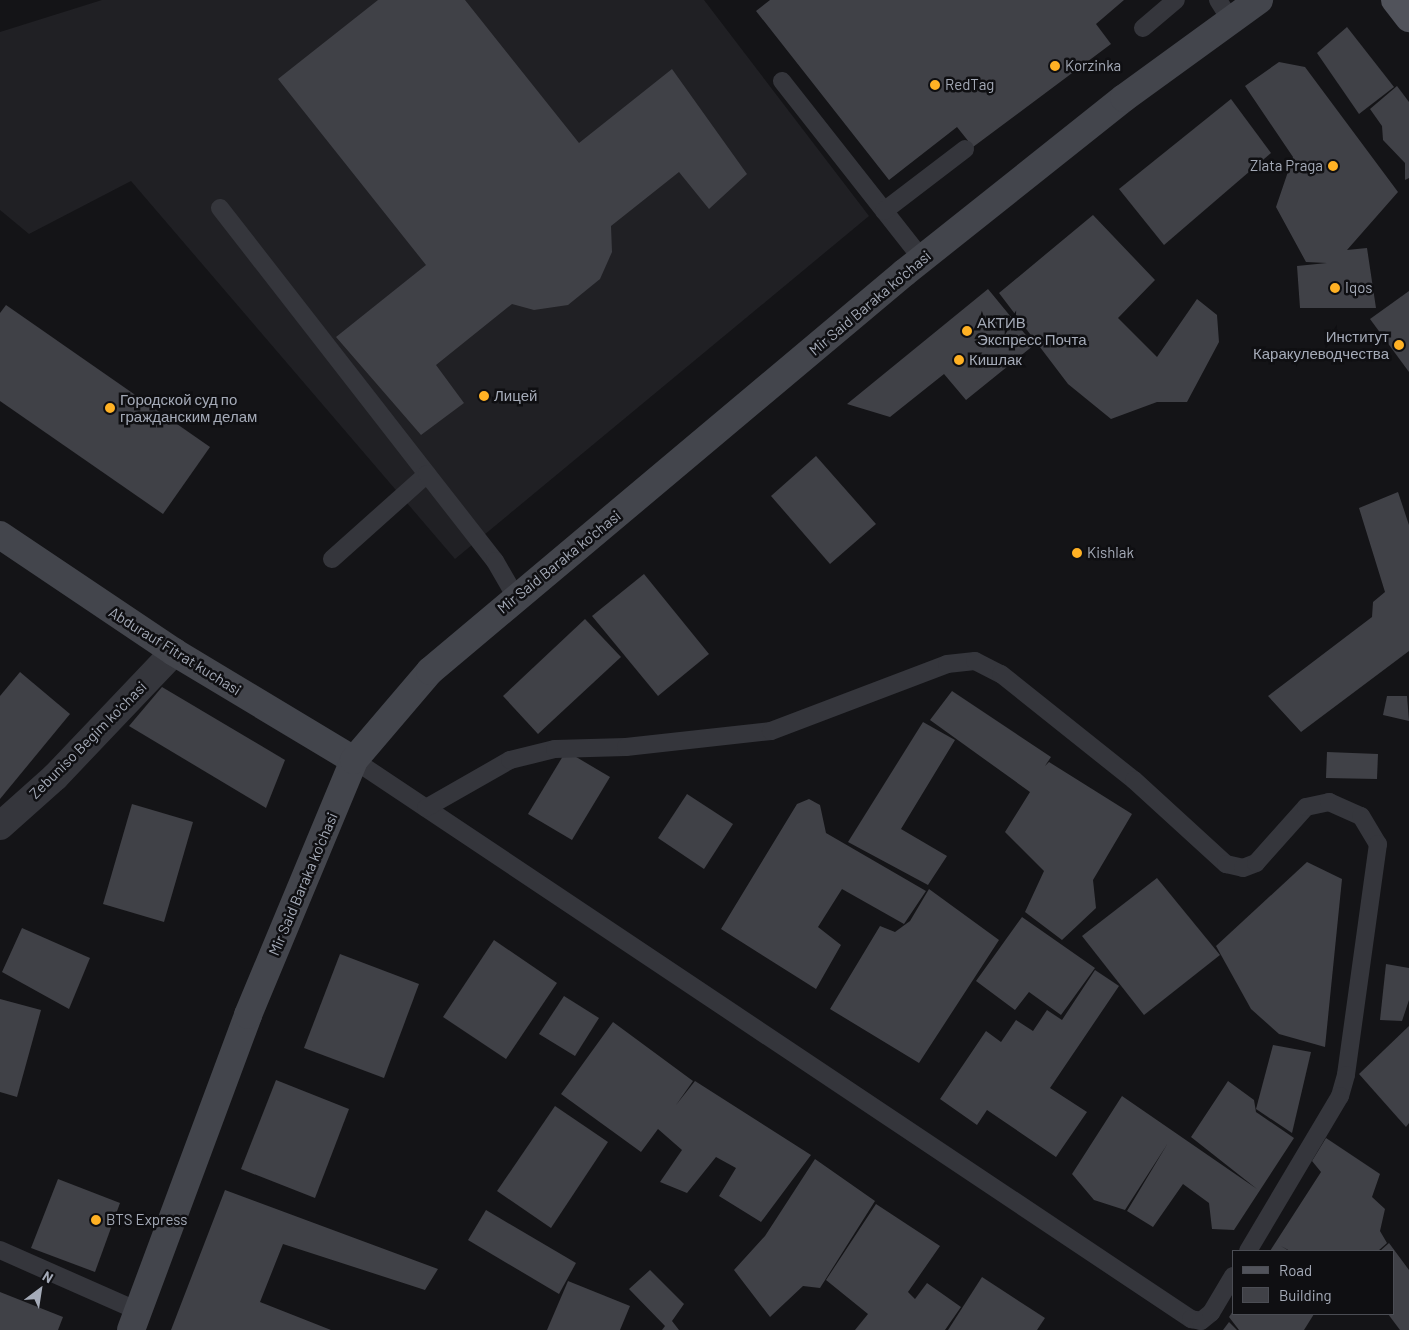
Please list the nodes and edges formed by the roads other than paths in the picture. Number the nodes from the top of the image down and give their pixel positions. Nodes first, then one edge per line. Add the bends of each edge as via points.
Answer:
1 (1176, 0) edge
2 (1259, 0) edge
3 (1395, 0) edge
4 (1225, 11) edge
5 (1409, 18) edge
6 (1142, 28) dead end
7 (782, 81) dead end
8 (965, 149) dead end
9 (220, 208) dead end
10 (884, 211) junction
11 (922, 258) junction
12 (427, 474) junction
13 (0, 535) edge
14 (332, 558) dead end
15 (515, 595) junction
16 (174, 652) junction
17 (354, 760) junction
18 (426, 808) junction
19 (0, 826) edge
20 (0, 1250) edge
21 (1249, 1250) edge
22 (1232, 1277) edge
23 (134, 1320) edge
24 (1198, 1326) edge

1 - 6 lane
2 - 4 street, Mir Said Baraka ko'chasi
3 - 5 main road
4 - 11 street, Mir Said Baraka ko'chasi via 1124,98
7 - 10 lane
8 - 10 lane
9 - 12 lane
10 - 11 lane
11 - 15 street, Mir Said Baraka ko'chasi via 646,493
12 - 14 lane
12 - 15 lane via 495,561
13 - 16 street, Abdurauf Fitrat kuchasi
15 - 17 street, Mir Said Baraka ko'chasi via 430,671
16 - 17 street, Abdurauf Fitrat kuchasi
16 - 19 street, Zebuniso Begim ko'chasi via 55,777
17 - 18 lane
17 - 23 street, Mir Said Baraka ko'chasi via 248,1015
18 - 21 lane via 510,760 555,749 626,747 771,731 947,664 975,661 1001,674 1134,780 1226,864 1243,868 1256,863 1306,807 1329,802 1361,816 1378,844 1346,1075 1340,1096
18 - 24 lane
20 - 23 lane
22 - 24 lane

